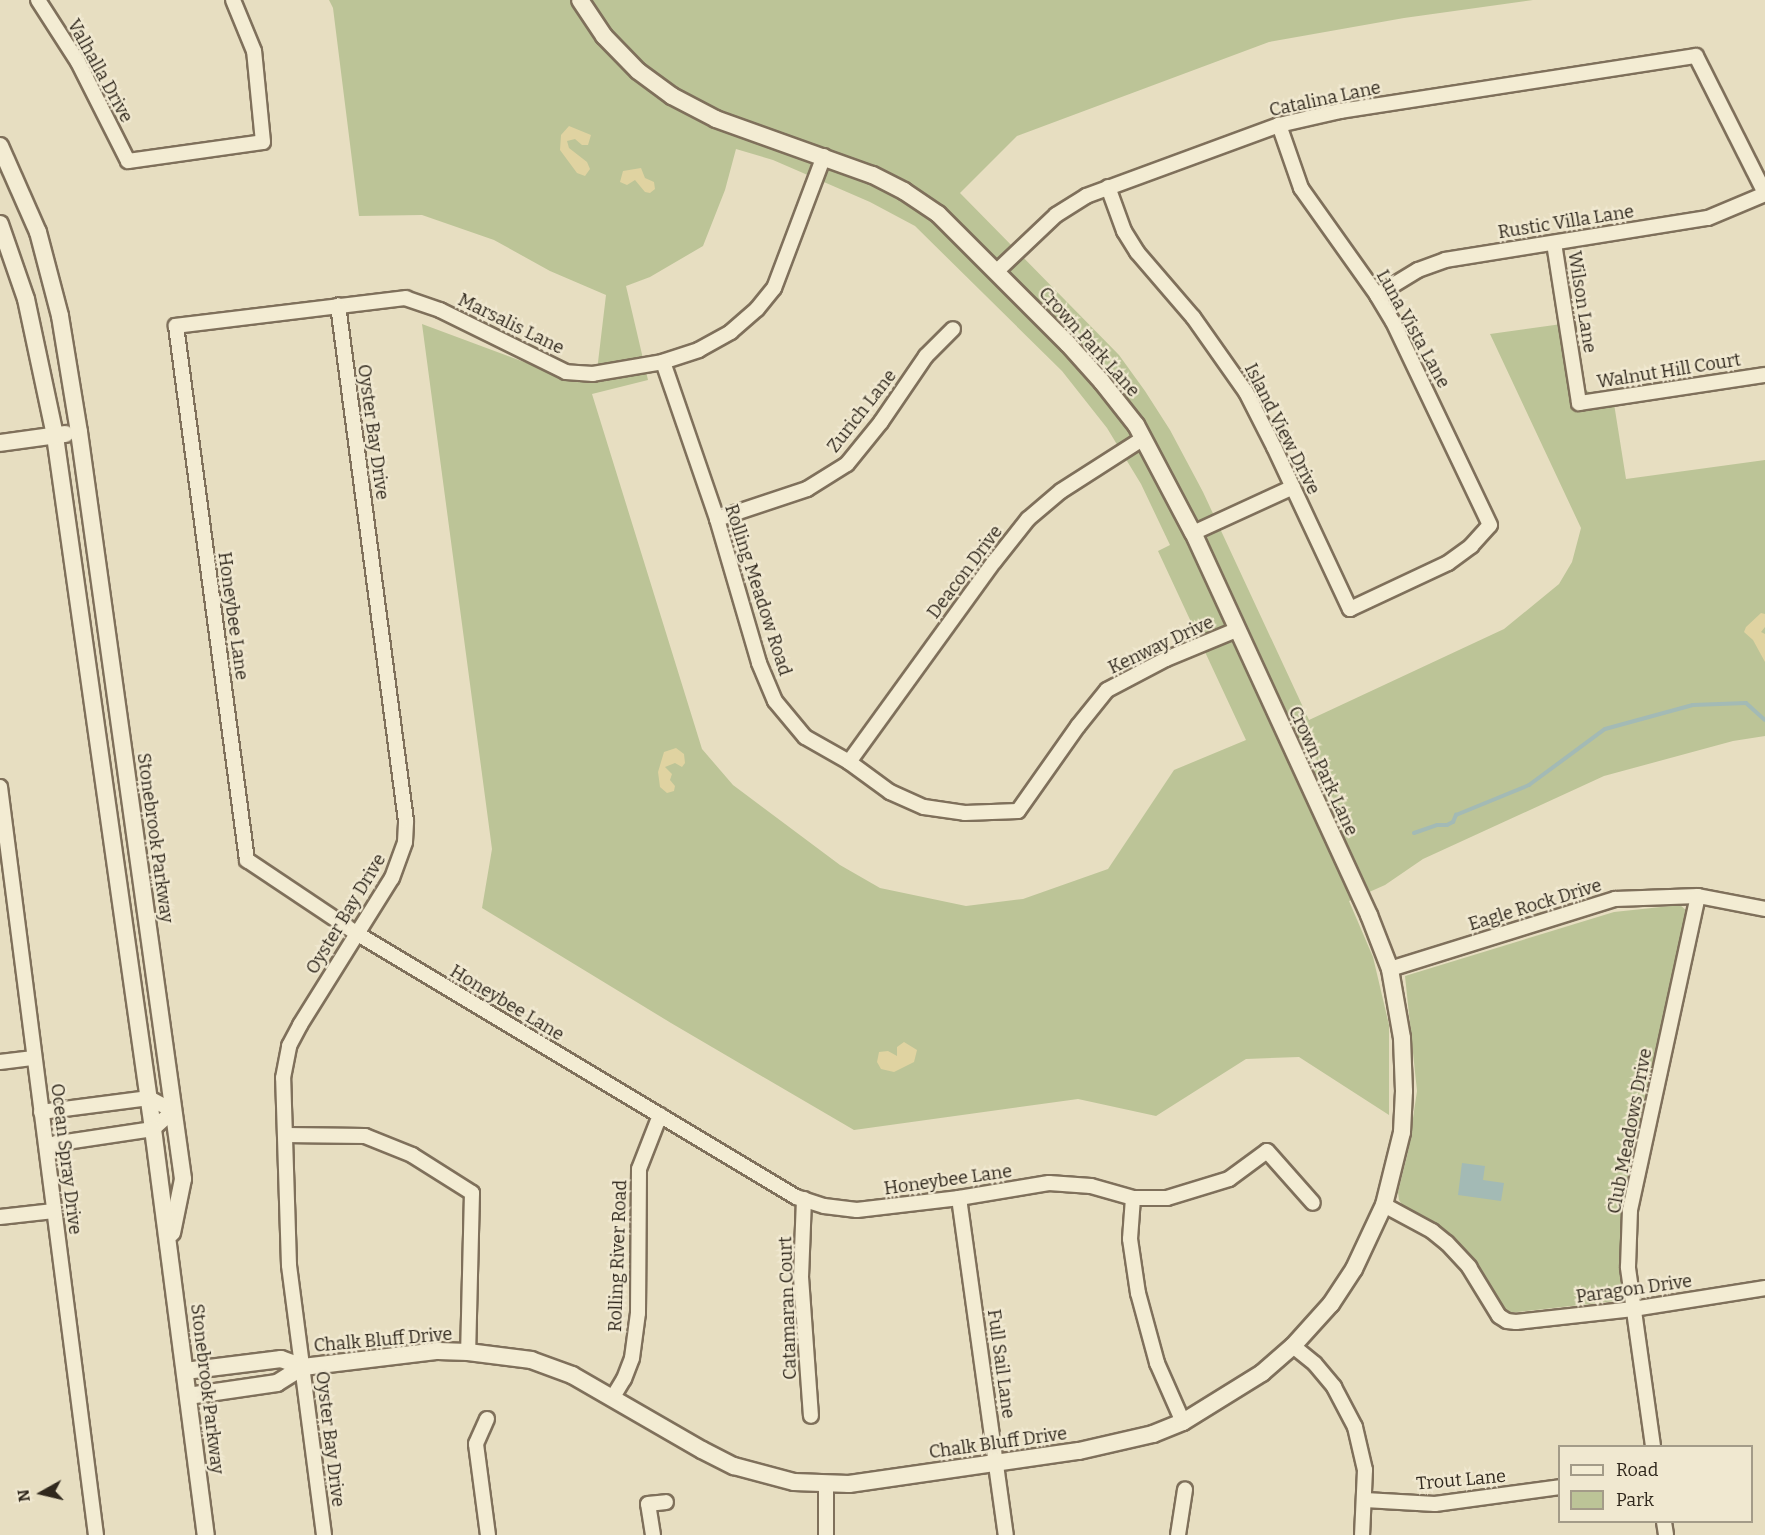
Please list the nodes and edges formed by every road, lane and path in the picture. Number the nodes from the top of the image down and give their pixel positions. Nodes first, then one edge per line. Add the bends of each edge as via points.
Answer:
1 (38, 0) edge
2 (233, 0) edge
3 (580, 0) edge
4 (1279, 125) junction
5 (0, 146) edge
6 (824, 156) junction
7 (1108, 187) junction
8 (1765, 193) edge
9 (0, 224) edge
10 (1554, 243) junction
11 (998, 271) junction
12 (1377, 295) junction
13 (338, 305) junction
14 (176, 326) joint
15 (953, 329) dead end
16 (663, 362) junction
17 (1765, 375) edge
18 (1579, 403) joint
19 (79, 432) junction
20 (55, 436) junction
21 (1144, 438) junction
22 (0, 443) edge
23 (1293, 487) junction
24 (717, 519) junction
25 (1193, 533) junction
26 (1350, 609) joint
27 (1236, 630) junction
28 (849, 762) junction
29 (0, 787) edge
30 (1018, 811) joint
31 (1698, 896) junction
32 (1765, 909) edge
33 (356, 933) junction
34 (1390, 969) junction
35 (34, 1058) junction
36 (0, 1062) edge
37 (149, 1098) junction
38 (173, 1111) junction
39 (41, 1112) junction
40 (660, 1114) junction
41 (153, 1129) junction
42 (285, 1135) junction
43 (46, 1144) junction
44 (959, 1198) junction
45 (1133, 1198) junction
46 (804, 1199) junction
47 (1312, 1203) dead end
48 (1384, 1205) junction
49 (54, 1211) junction
50 (0, 1217) edge
51 (170, 1249) junction
52 (1765, 1288) edge
53 (1633, 1309) junction
54 (1293, 1346) junction
55 (468, 1352) junction
56 (303, 1367) junction
57 (185, 1371) junction
58 (188, 1396) junction
59 (613, 1397) junction
60 (811, 1416) dead end
61 (487, 1419) dead end
62 (1183, 1422) junction
63 (1653, 1445) edge
64 (996, 1463) junction
65 (826, 1484) junction
66 (1558, 1486) edge
67 (1185, 1490) dead end
68 (1365, 1500) junction
69 (666, 1502) dead end
70 (96, 1535) edge
71 (206, 1535) edge
72 (324, 1535) edge
73 (488, 1535) edge
74 (652, 1535) edge
75 (826, 1535) edge
76 (1006, 1535) edge
77 (1178, 1535) edge
78 (1362, 1535) edge

1 - 2 street, Valhalla Drive via 78,62 128,161 263,142 254,51
3 - 6 street, Crown Park Lane via 604,36 631,64 672,96 716,119
4 - 7 street, Catalina Lane
4 - 8 street, Catalina Lane via 1340,111 1696,56
4 - 12 street, Luna Vista Lane via 1301,188
5 - 19 street, Stonebrook Parkway via 38,232 60,316
6 - 11 street, Crown Park Lane via 904,191 938,214
6 - 16 street, Marsalis Lane via 774,288 730,332 699,350
7 - 11 street, Catalina Lane via 1060,212
7 - 23 street, Island View Drive via 1130,242 1229,366
8 - 10 street, Rustic Villa Lane via 1708,218
9 - 20 street, Stonebrook Parkway via 26,299
10 - 12 street, Rustic Villa Lane via 1445,260 1418,270
10 - 18 street, Wilson Lane
11 - 21 street, Crown Park Lane via 1102,382
12 - 26 street, Luna Vista Lane via 1417,369 1490,525 1448,563
13 - 14 street, Marsalis Lane
13 - 16 street, Marsalis Lane via 406,298 440,310 566,372 593,374
13 - 33 street, Oyster Bay Drive via 406,821 405,842 392,878
14 - 33 street, Honeybee Lane via 247,860
15 - 24 street, Zurich Lane via 926,356 847,464 807,489
16 - 24 street, Rolling Meadow Road
17 - 18 street, Walnut Hill Court
19 - 20 street
19 - 38 street, Stonebrook Parkway
20 - 22 street
20 - 37 street, Stonebrook Parkway
21 - 25 street, Crown Park Lane
21 - 28 street, Deacon Drive via 1061,491 1028,519
23 - 25 street
23 - 26 street, Island View Drive
24 - 28 street, Rolling Meadow Road via 759,663 775,701 805,737
25 - 27 street, Crown Park Lane
27 - 30 street, Kenway Drive via 1166,659 1107,690
27 - 34 street, Crown Park Lane
28 - 30 street, Rolling Meadow Road via 890,792 924,807 964,813
29 - 35 street, Ocean Spray Drive
31 - 32 street, Eagle Rock Drive
31 - 34 street, Eagle Rock Drive via 1615,898
31 - 53 street, Club Meadows Drive via 1630,1210 1628,1267
33 - 40 street, Honeybee Lane
33 - 42 street, Oyster Bay Drive via 289,1046 283,1078
34 - 48 street, Chalk Bluff Drive via 1402,1038 1404,1091 1402,1132
35 - 36 street
35 - 39 street, Ocean Spray Drive
37 - 38 street
37 - 39 street
37 - 41 street, Stonebrook Parkway
38 - 41 street
38 - 51 street, Stonebrook Parkway via 183,1179
39 - 43 street, Ocean Spray Drive
40 - 46 street, Honeybee Lane
40 - 59 street, Rolling River Road via 639,1169 638,1313 632,1358
41 - 43 street
41 - 51 street, Stonebrook Parkway
42 - 55 street via 365,1136 412,1155 472,1193
42 - 56 street, Oyster Bay Drive via 289,1265
43 - 49 street, Ocean Spray Drive
44 - 45 street, Honeybee Lane via 1049,1183 1091,1186
44 - 46 street, Honeybee Lane via 857,1210
44 - 64 street, Full Sail Lane
45 - 47 street, Honeybee Lane via 1167,1198 1201,1189 1229,1179 1267,1151
45 - 62 street via 1130,1239 1138,1293 1157,1363
46 - 60 street, Catamaran Court via 801,1277
48 - 53 street, Paragon Drive via 1447,1243 1469,1267 1499,1316 1507,1321
48 - 54 street, Chalk Bluff Drive via 1370,1238 1331,1304
49 - 50 street
49 - 70 street, Ocean Spray Drive
51 - 57 street, Stonebrook Parkway
52 - 53 street, Paragon Drive
53 - 63 street, Club Meadows Drive
54 - 62 street, Chalk Bluff Drive via 1240,1389
54 - 68 street via 1325,1375 1349,1413 1362,1456
55 - 56 street, Chalk Bluff Drive via 438,1351
55 - 59 street, Chalk Bluff Drive via 531,1360 572,1375
56 - 57 street, Chalk Bluff Drive via 281,1359
56 - 58 street, Chalk Bluff Drive via 277,1383
56 - 72 street, Oyster Bay Drive
57 - 58 street, Stonebrook Parkway
58 - 71 street, Stonebrook Parkway
59 - 65 street, Chalk Bluff Drive via 734,1466 794,1482
61 - 73 street via 476,1444
62 - 64 street, Chalk Bluff Drive via 1114,1444
64 - 65 street, Chalk Bluff Drive
64 - 76 street, Full Sail Lane
65 - 75 street
66 - 68 street, Trout Lane via 1435,1504
67 - 77 street
68 - 78 street
69 - 74 street via 648,1504

